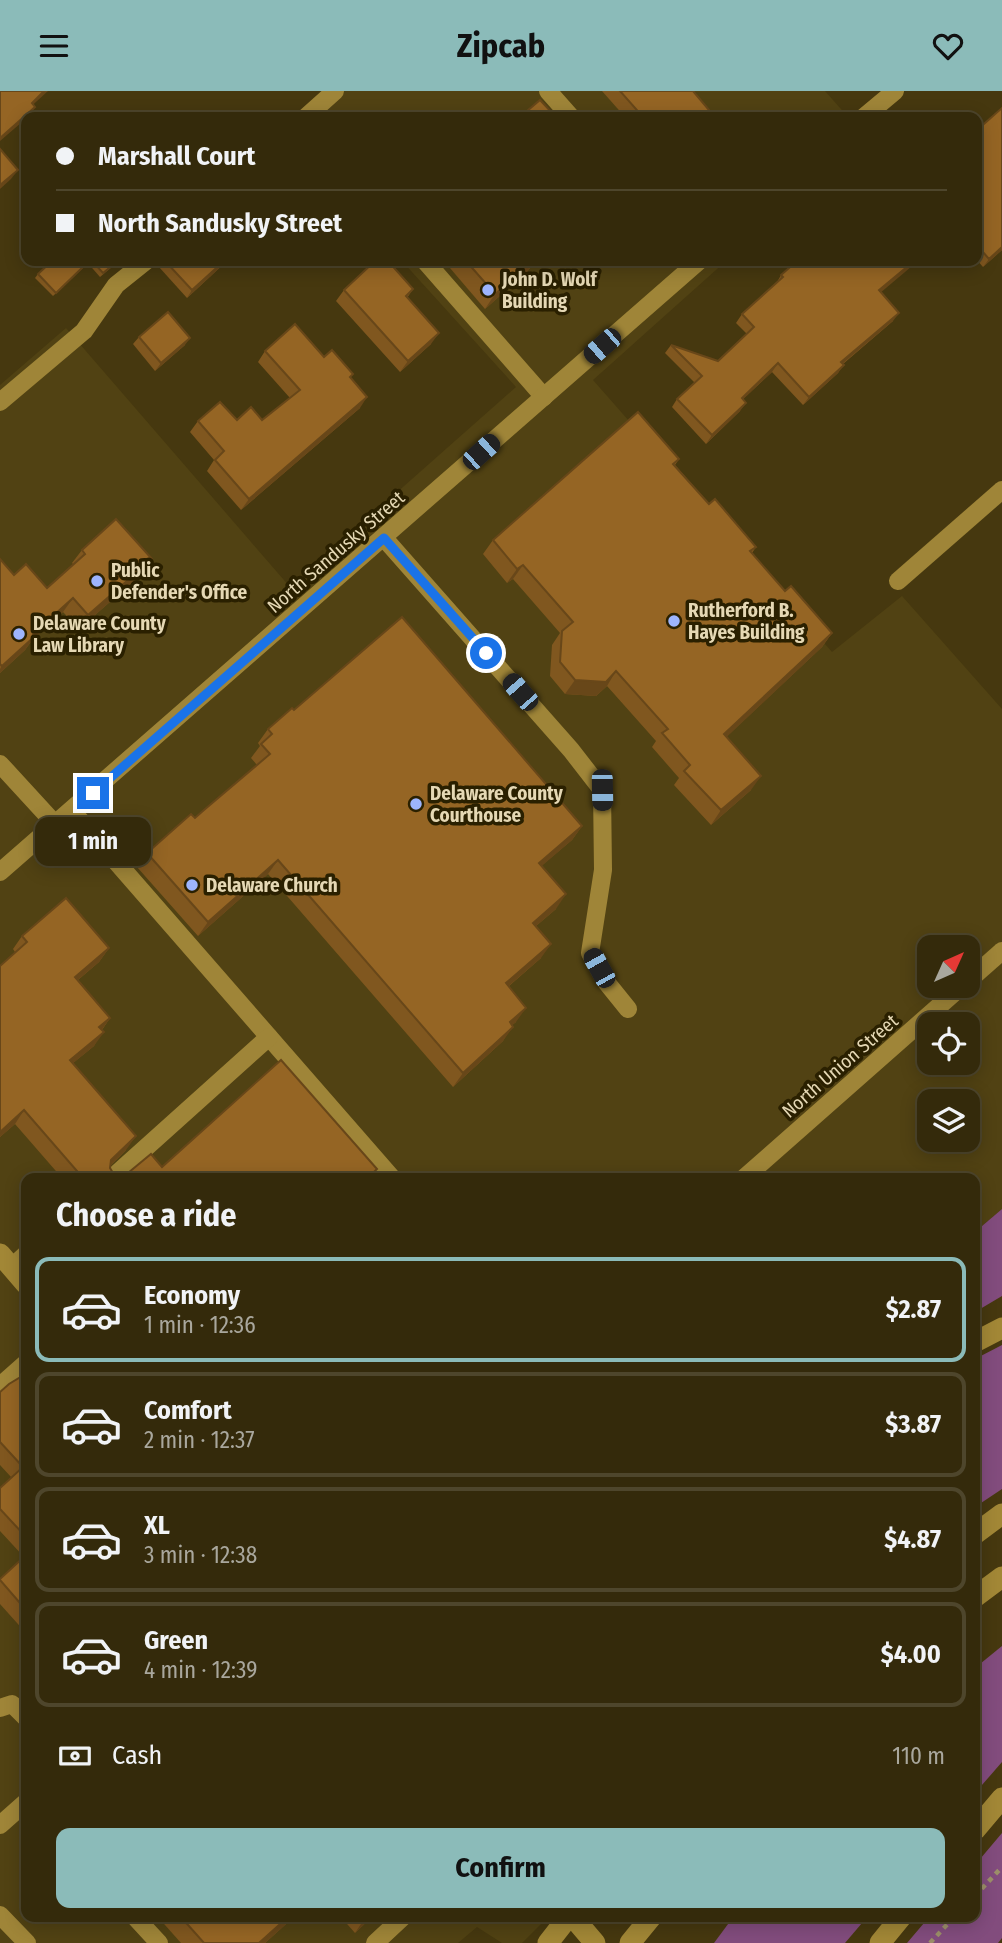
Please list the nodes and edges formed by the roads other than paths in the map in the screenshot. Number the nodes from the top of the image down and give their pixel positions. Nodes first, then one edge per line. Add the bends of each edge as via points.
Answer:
1 (335, 91) edge
2 (548, 91) edge
3 (895, 91) edge
4 (312, 112) edge
5 (567, 112) edge
6 (870, 112) edge
7 (140, 266) edge
8 (429, 266) edge
9 (692, 266) edge
10 (544, 397) junction
11 (0, 402) edge
12 (1002, 490) edge
13 (384, 538) junction
14 (898, 581) dead end
15 (0, 764) edge
16 (72, 811) junction
17 (56, 825) junction
18 (0, 872) edge
19 (1002, 951) edge
20 (980, 970) edge
21 (948, 998) edge
22 (628, 1009) dead end
23 (270, 1037) junction
24 (118, 1173) edge
25 (388, 1173) edge
26 (750, 1173) edge
27 (1002, 1328) edge
28 (980, 1339) edge
29 (21, 1367) edge
30 (0, 1386) edge
31 (1002, 1514) edge
32 (980, 1530) edge
33 (1002, 1577) edge
34 (980, 1593) edge
35 (0, 1708) edge
36 (21, 1713) edge
37 (1002, 1798) edge
38 (21, 1807) edge
39 (980, 1824) edge
40 (0, 1825) edge
41 (0, 1915) edge
42 (140, 1922) edge
43 (398, 1922) edge
44 (565, 1922) edge
45 (576, 1922) edge
46 (647, 1922) edge
47 (897, 1922) edge
48 (27, 1943) edge
49 (159, 1943) edge
50 (375, 1943) edge
51 (548, 1943) edge
52 (595, 1943) edge
53 (631, 1943) edge
54 (880, 1943) edge

1 - 4 street
2 - 5 street
3 - 6 street
7 - 11 street via 116,285 84,331
8 - 10 street
9 - 10 street, North Sandusky Street
10 - 13 street, North Sandusky Street
12 - 14 street
13 - 16 street, North Sandusky Street
13 - 22 street via 602,790 603,870 590,953
15 - 17 street
16 - 17 street, North Sandusky Street
16 - 23 street
17 - 18 street, North Sandusky Street
19 - 20 street
21 - 26 street, North Union Street
23 - 24 street
23 - 25 street
27 - 28 highway
29 - 30 street
31 - 32 highway
33 - 34 highway
35 - 36 street via 12,1704
37 - 39 highway
38 - 40 street
41 - 48 street
42 - 49 street
43 - 50 street
44 - 51 highway
45 - 52 highway
46 - 53 highway
47 - 54 highway

